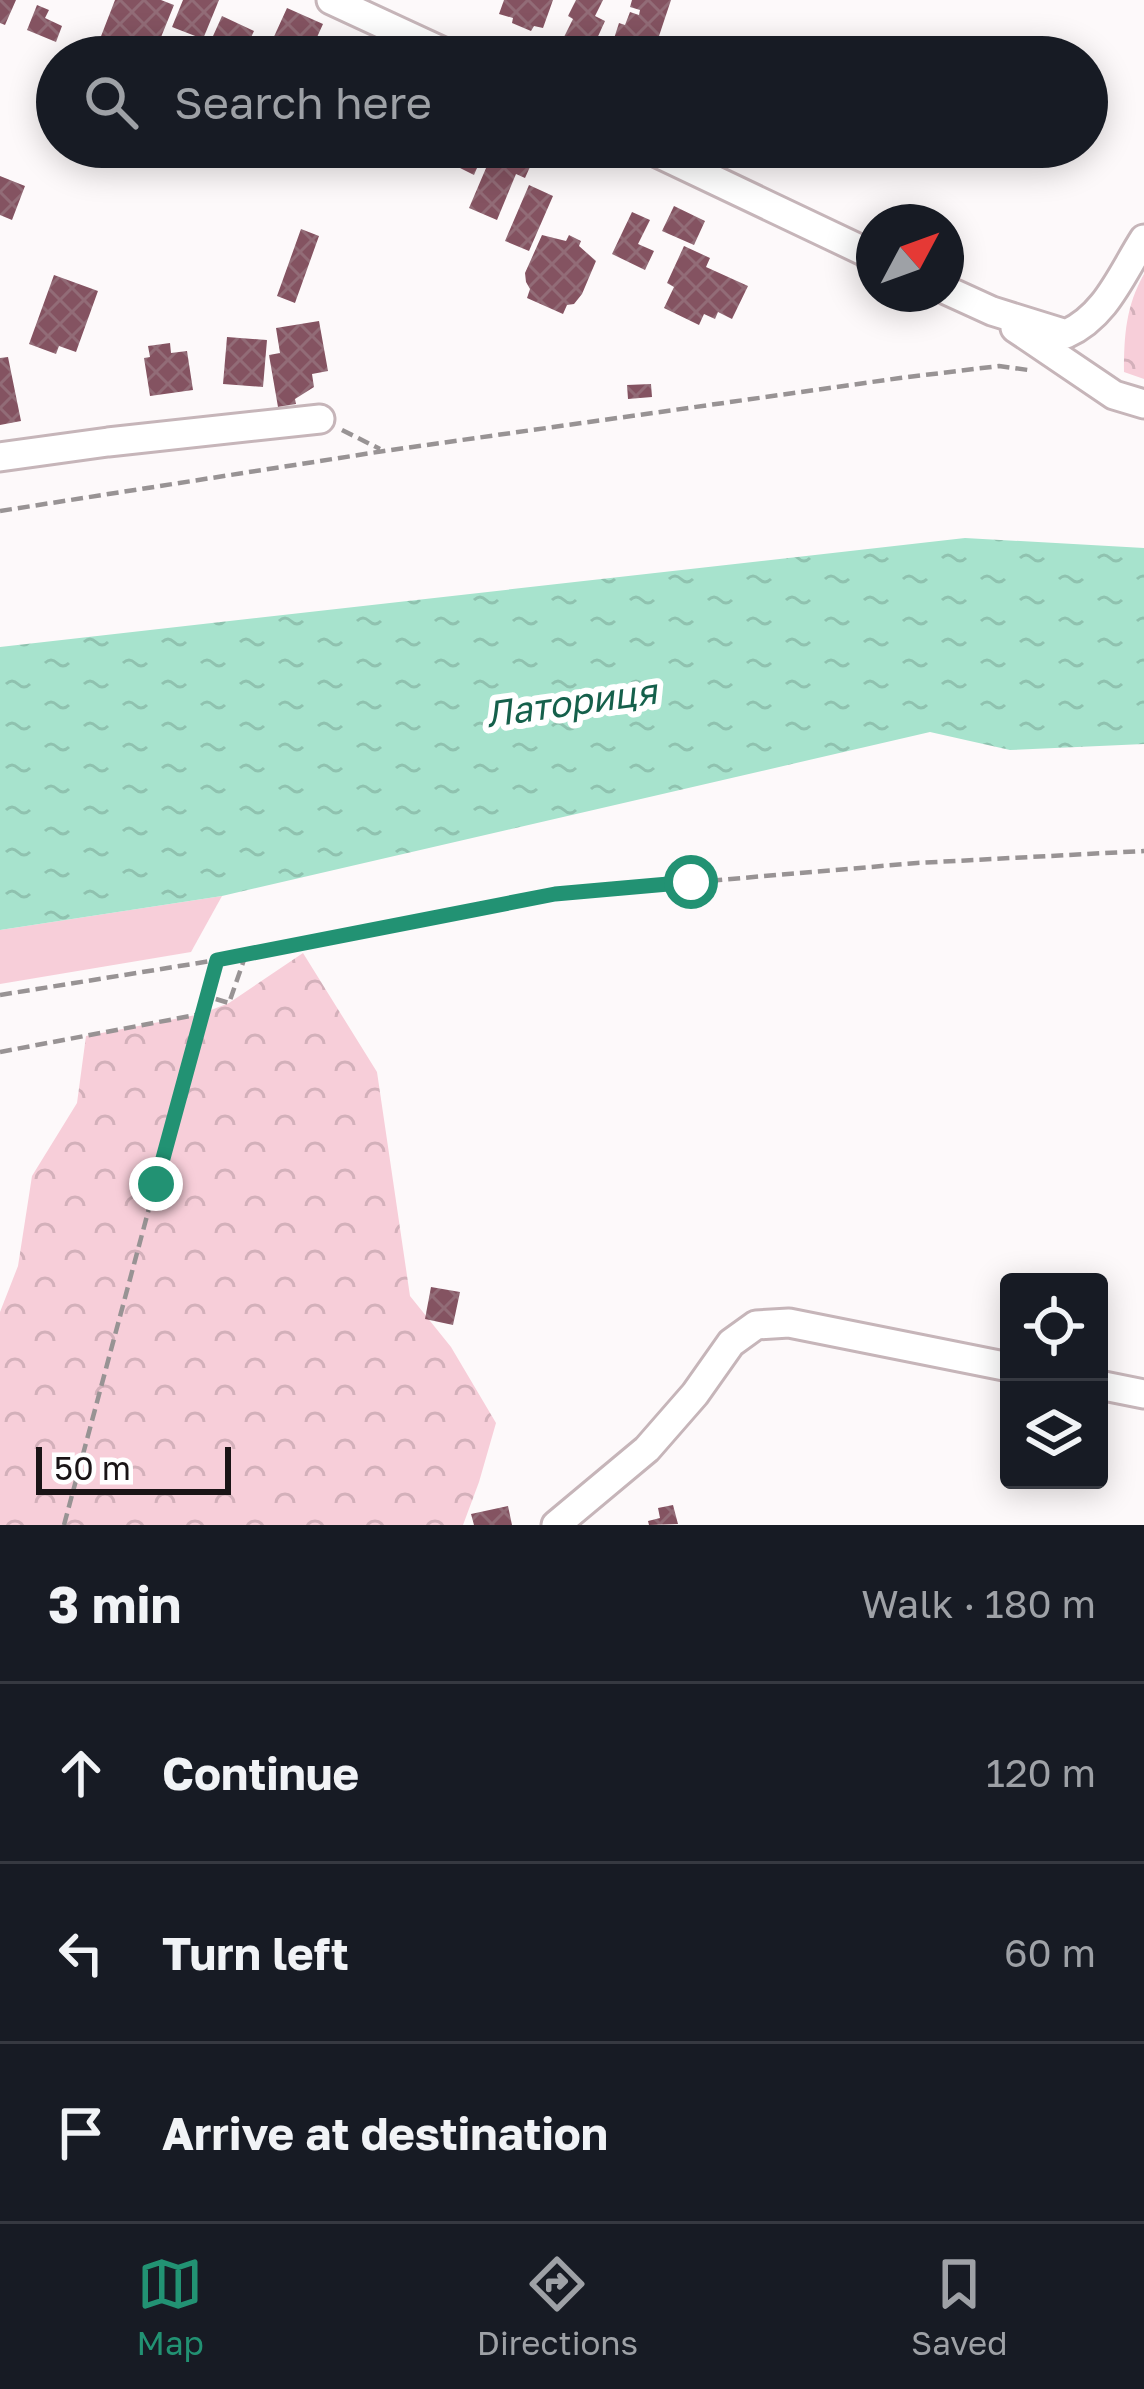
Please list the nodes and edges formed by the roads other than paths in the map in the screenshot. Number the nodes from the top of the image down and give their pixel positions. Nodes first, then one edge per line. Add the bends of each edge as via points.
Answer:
1 (331, 0) edge
2 (409, 36) edge
3 (689, 168) edge
4 (1144, 239) edge
5 (856, 247) edge
6 (964, 298) edge
7 (992, 311) junction
8 (1144, 404) edge
9 (320, 419) road end
10 (0, 458) edge
11 (1000, 1365) edge
12 (1108, 1387) edge
13 (1144, 1394) edge
14 (556, 1525) edge

1 - 2 street
3 - 5 street
4 - 7 street via 1082,327 1066,334
6 - 7 street
7 - 8 street via 1114,395
9 - 10 street
11 - 14 street via 789,1323 756,1325 731,1343 647,1449
12 - 13 street

